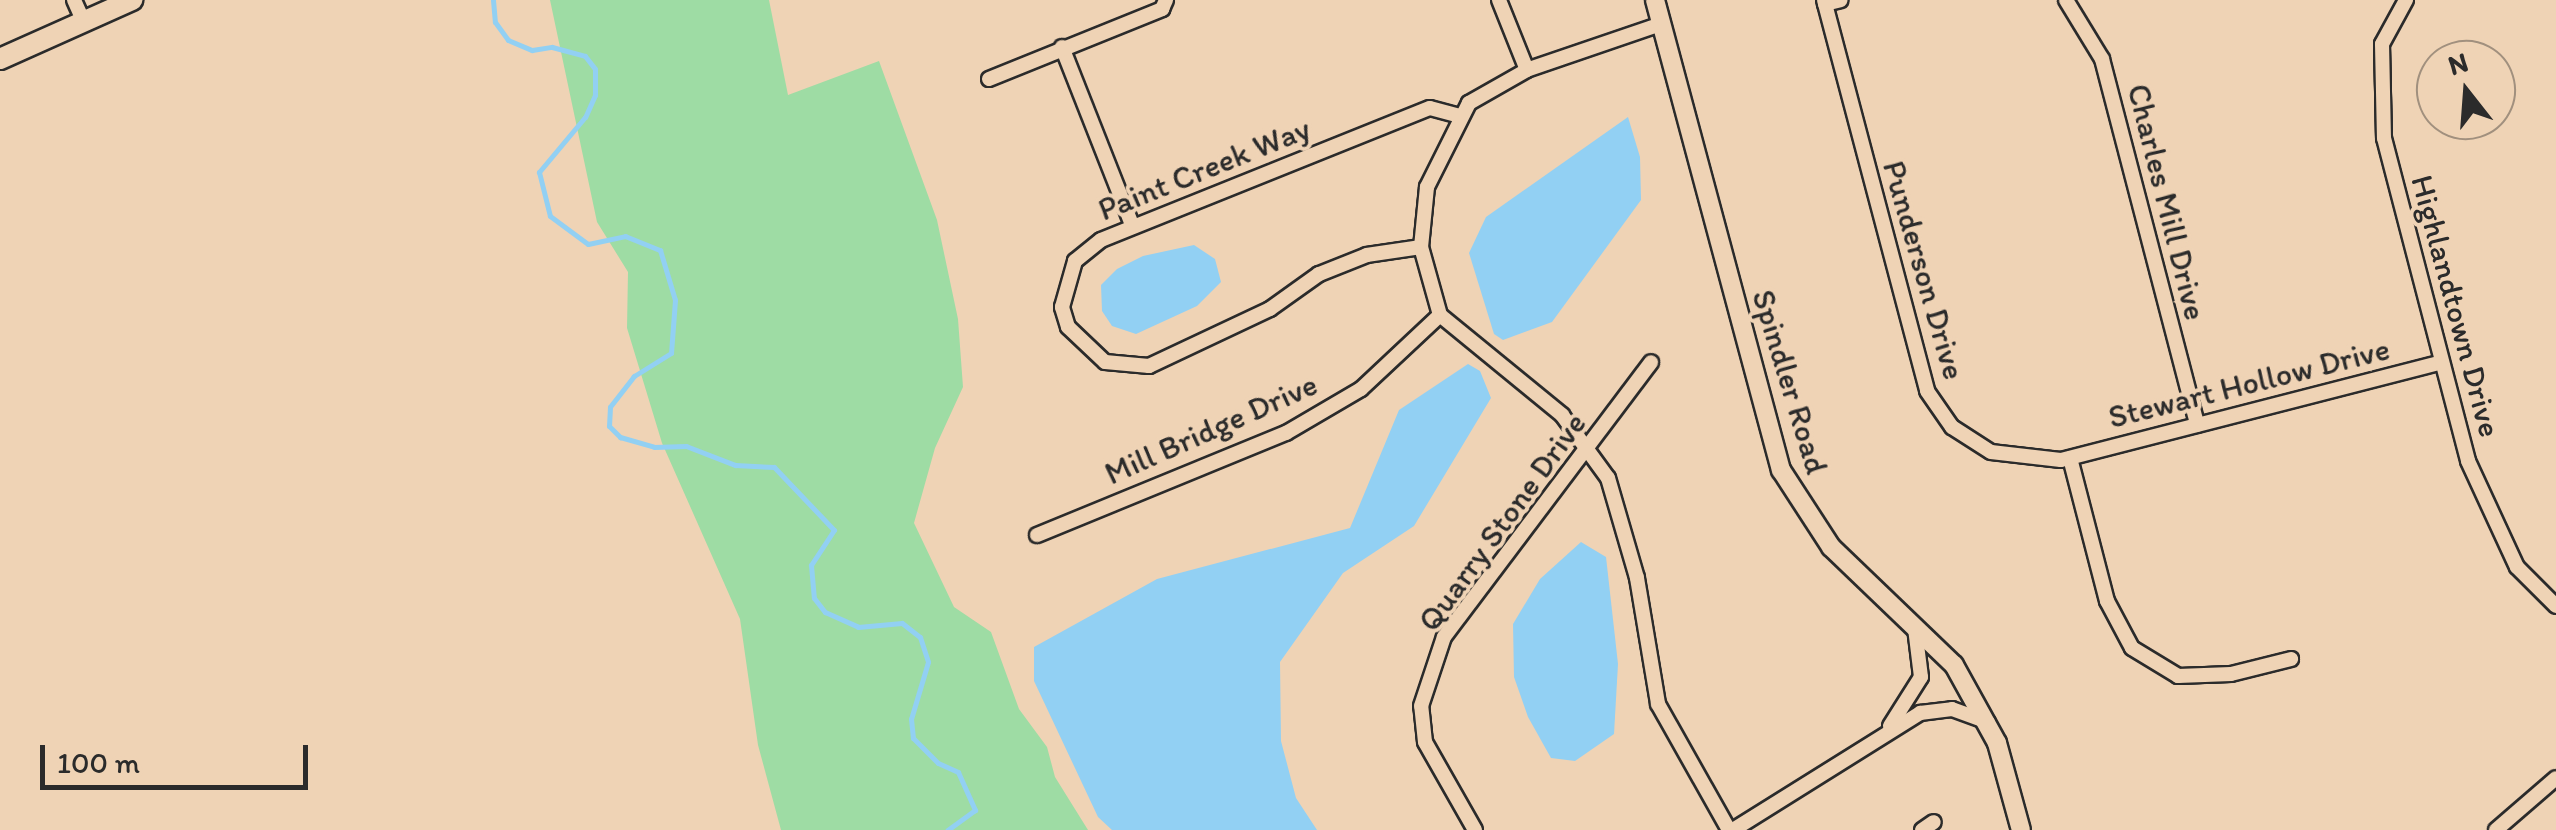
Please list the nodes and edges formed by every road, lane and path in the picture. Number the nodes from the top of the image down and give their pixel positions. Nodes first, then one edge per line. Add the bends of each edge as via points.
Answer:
1 (74, 0) edge
2 (132, 0) edge
3 (1166, 0) edge
4 (1499, 0) edge
5 (1655, 0) edge
6 (1841, 0) edge
7 (2406, 0) edge
8 (2069, 1) edge
9 (1824, 2) edge
10 (84, 22) junction
11 (1661, 24) junction
12 (1062, 47) junction
13 (0, 59) edge
14 (1527, 70) junction
15 (989, 79) dead end
16 (1459, 116) junction
17 (1133, 227) junction
18 (1421, 247) junction
19 (1440, 315) junction
20 (1651, 362) dead end
21 (2442, 362) junction
22 (2196, 425) junction
23 (1589, 452) junction
24 (2070, 458) junction
25 (1037, 534) dead end
26 (2556, 606) edge
27 (1914, 625) junction
28 (2291, 659) dead end
29 (1988, 722) junction
30 (1890, 727) junction
31 (2556, 778) edge
32 (1476, 830) edge
33 (1731, 830) edge
34 (2021, 830) edge
35 (2496, 830) edge

1 - 10 street
2 - 10 main road
3 - 12 street via 1162,9
4 - 14 street
5 - 11 street, Spindler Road
6 - 9 street
7 - 21 street, Highlandtown Drive via 2382,44 2384,138
8 - 22 street, Charles Mill Drive via 2102,60
9 - 24 street, Punderson Drive via 1928,391 1952,427 1991,452 2038,462
10 - 13 main road
11 - 14 street
11 - 27 street, Spindler Road via 1781,470 1831,548
12 - 15 street
12 - 17 street
14 - 16 street via 1484,91
16 - 17 street, Paint Creek Way via 1430,108
16 - 18 street via 1427,187
17 - 18 street, Paint Creek Way via 1075,261 1062,307 1081,342 1105,362 1124,367 1182,354 1270,309 1319,274 1367,254
18 - 19 street
19 - 23 street via 1562,415
19 - 25 street, Mill Bridge Drive via 1361,389 1286,433
20 - 23 street, Quarry Stone Drive
21 - 22 street, Stewart Hollow Drive
21 - 26 street, Highlandtown Drive via 2468,460 2516,567
22 - 24 street, Stewart Hollow Drive
23 - 32 street, Quarry Stone Drive via 1444,637 1421,706 1424,742 1438,774
23 - 33 street via 1623,514 1658,704
24 - 28 street via 2107,601 2132,648 2178,676 2231,674
27 - 29 street, Spindler Road via 1954,665
27 - 30 street via 1921,677
29 - 30 street via 1938,709
29 - 34 street, Spindler Road
30 - 33 street
31 - 35 street

